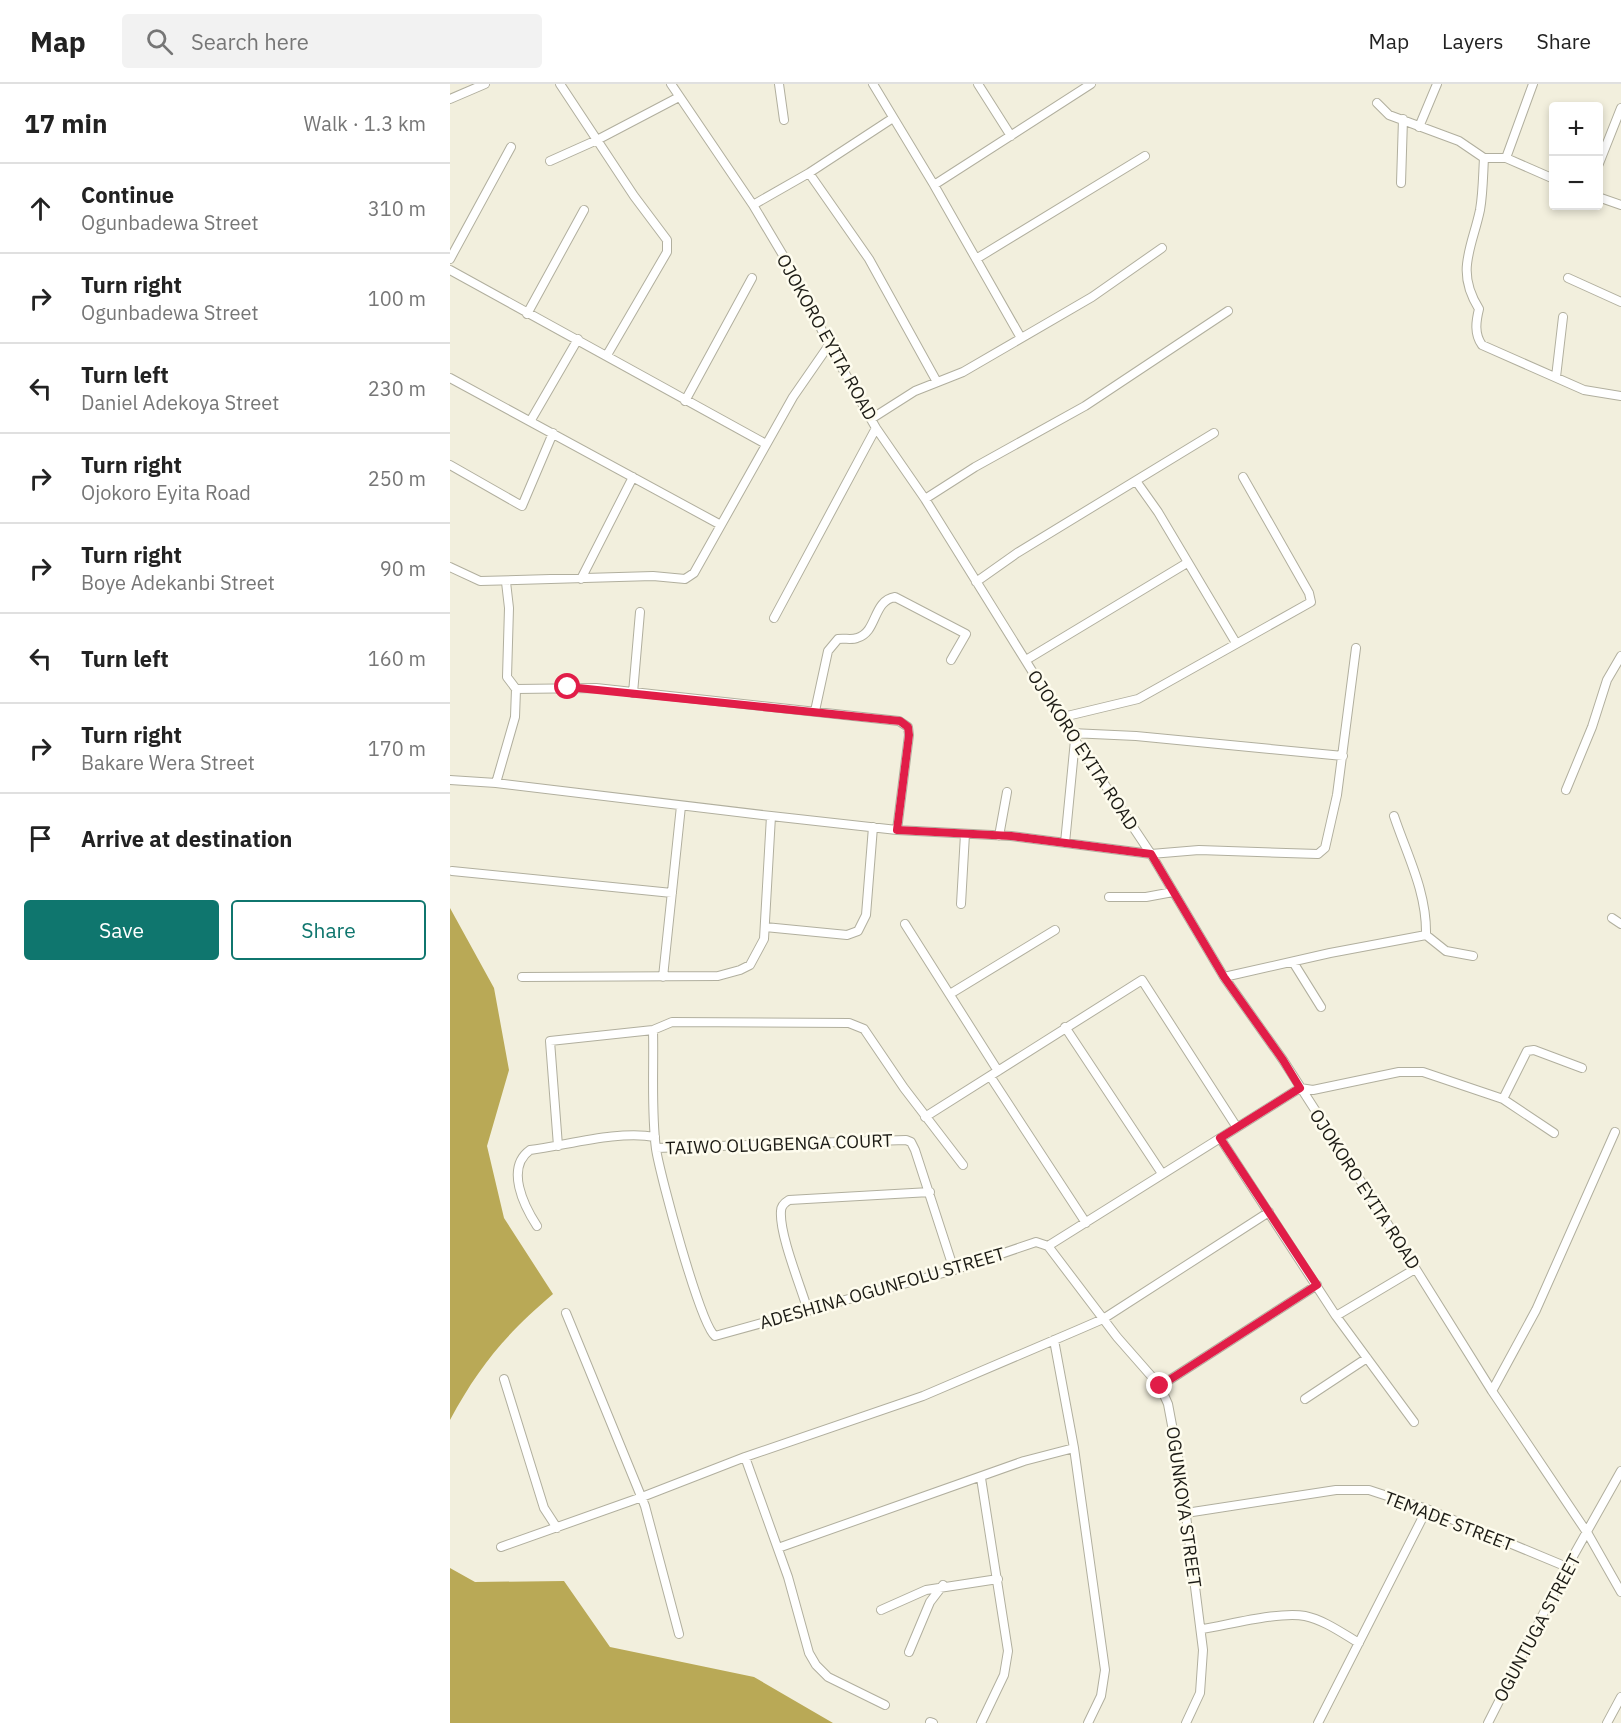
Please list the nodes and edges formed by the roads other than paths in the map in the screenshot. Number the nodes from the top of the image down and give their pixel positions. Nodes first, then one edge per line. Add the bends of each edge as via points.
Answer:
1 (485, 84) edge
2 (560, 84) edge
3 (671, 84) edge
4 (779, 84) edge
5 (873, 84) edge
6 (978, 84) edge
7 (1437, 84) edge
8 (1533, 84) edge
9 (1087, 85) edge
10 (679, 97) junction
11 (450, 99) edge
12 (1377, 103) dead end
13 (1621, 108) edge
14 (893, 118) junction
15 (1403, 119) junction
16 (784, 120) dead end
17 (1419, 127) junction
18 (1011, 136) junction
19 (597, 140) junction
20 (511, 147) dead end
21 (1145, 156) dead end
22 (1603, 156) edge
23 (1484, 158) junction
24 (1506, 158) junction
25 (550, 161) dead end
26 (809, 173) junction
27 (1549, 177) edge
28 (1401, 183) dead end
29 (934, 184) junction
30 (1603, 198) edge
31 (753, 205) junction
32 (1621, 205) edge
33 (584, 210) dead end
34 (1162, 248) dead end
35 (450, 259) edge
36 (976, 259) junction
37 (450, 270) edge
38 (752, 278) dead end
39 (1568, 278) dead end
40 (1621, 302) edge
41 (1228, 310) dead end
42 (527, 314) junction
43 (1563, 317) dead end
44 (1021, 338) junction
45 (578, 339) junction
46 (829, 345) junction
47 (608, 355) junction
48 (1556, 377) junction
49 (450, 378) edge
50 (937, 382) junction
51 (1621, 396) edge
52 (685, 401) junction
53 (871, 419) junction
54 (531, 420) junction
55 (876, 428) junction
56 (553, 433) junction
57 (1214, 433) dead end
58 (766, 444) junction
59 (450, 465) edge
60 (633, 477) junction
61 (1243, 477) dead end
62 (1136, 481) junction
63 (925, 499) junction
64 (719, 524) junction
65 (1187, 563) junction
66 (450, 567) edge
67 (581, 579) junction
68 (506, 582) junction
69 (976, 582) junction
70 (640, 612) dead end
71 (774, 618) dead end
72 (1236, 643) junction
73 (1356, 648) dead end
74 (1621, 656) edge
75 (951, 660) dead end
76 (1026, 660) junction
77 (516, 689) junction
78 (633, 693) junction
79 (815, 711) junction
80 (1063, 717) junction
81 (1073, 737) junction
82 (1342, 756) junction
83 (450, 780) edge
84 (496, 783) junction
85 (1566, 790) dead end
86 (1007, 792) dead end
87 (681, 806) junction
88 (771, 816) junction
89 (1394, 816) dead end
90 (873, 827) junction
91 (897, 830) junction
92 (965, 834) junction
93 (999, 836) junction
94 (1065, 843) junction
95 (1151, 854) junction
96 (452, 871) dead end
97 (1173, 892) junction
98 (672, 893) junction
99 (1109, 897) dead end
100 (961, 904) dead end
101 (1612, 918) dead end
102 (905, 924) dead end
103 (1621, 924) edge
104 (765, 927) junction
105 (1055, 930) dead end
106 (1426, 935) junction
107 (1473, 956) dead end
108 (1293, 962) junction
109 (522, 977) dead end
110 (663, 977) junction
111 (1224, 977) junction
112 (950, 994) junction
113 (1321, 1007) dead end
114 (1065, 1027) junction
115 (652, 1030) junction
116 (1582, 1068) dead end
117 (998, 1071) junction
118 (990, 1076) junction
119 (1300, 1088) junction
120 (1503, 1099) junction
121 (925, 1117) junction
122 (1236, 1126) junction
123 (1615, 1132) dead end
124 (1554, 1133) dead end
125 (655, 1137) junction
126 (1220, 1138) junction
127 (558, 1146) junction
128 (656, 1148) junction
129 (963, 1165) dead end
130 (1161, 1172) junction
131 (930, 1192) junction
132 (1269, 1212) junction
133 (1086, 1222) junction
134 (537, 1226) dead end
135 (1048, 1246) junction
136 (1415, 1269) junction
137 (954, 1270) junction
138 (1317, 1285) junction
139 (808, 1311) junction
140 (566, 1313) dead end
141 (1336, 1316) junction
142 (1103, 1319) junction
143 (1054, 1340) junction
144 (1367, 1358) junction
145 (504, 1378) dead end
146 (1160, 1386) junction
147 (1492, 1391) junction
148 (1305, 1399) dead end
149 (1414, 1422) dead end
150 (1074, 1448) junction
151 (745, 1457) junction
152 (1621, 1470) edge
153 (981, 1478) junction
154 (642, 1497) junction
155 (1427, 1509) junction
156 (1186, 1513) junction
157 (557, 1528) junction
158 (1588, 1534) junction
159 (501, 1547) dead end
160 (778, 1548) junction
161 (1567, 1567) junction
162 (998, 1578) junction
163 (943, 1585) junction
164 (1621, 1592) edge
165 (881, 1610) dead end
166 (1202, 1629) junction
167 (679, 1634) dead end
168 (1359, 1643) junction
169 (909, 1652) dead end
170 (1621, 1696) edge
171 (885, 1705) dead end
172 (981, 1723) edge
173 (1088, 1723) edge
174 (1186, 1723) edge
175 (1318, 1723) edge
176 (1488, 1723) edge
177 (1607, 1723) edge

1 - 11 street
2 - 19 street
3 - 10 street, OJOKORO EYITA ROAD
4 - 16 street
5 - 14 street
6 - 18 street
7 - 17 street
8 - 24 street
9 - 18 street
10 - 19 street
10 - 31 street, OJOKORO EYITA ROAD
12 - 15 street via 1389,115
13 - 22 street
14 - 26 street
14 - 29 street
15 - 17 street
15 - 28 street
17 - 23 street via 1459,141
18 - 29 street
19 - 25 street
19 - 47 street via 667,240 668,247
20 - 35 street
21 - 36 street
23 - 24 street
23 - 48 street via 1481,202 1466,264 1470,296 1479,309 1478,340
24 - 27 street
26 - 31 street
26 - 50 street via 869,259
29 - 36 street
30 - 32 street
31 - 46 street, OJOKORO EYITA ROAD via 796,277
33 - 42 street
34 - 44 street via 1092,297
36 - 44 street
37 - 42 street
38 - 52 street
39 - 40 street
41 - 63 street via 1085,406
42 - 45 street
43 - 48 street
44 - 50 street via 963,372
45 - 47 street
45 - 54 street
46 - 53 street, OJOKORO EYITA ROAD
46 - 58 street
47 - 52 street
48 - 51 street via 1584,390
49 - 54 street
50 - 53 street
52 - 58 street
53 - 55 street, OJOKORO EYITA ROAD
54 - 56 street
55 - 63 street, OJOKORO EYITA ROAD
55 - 71 street
56 - 59 street via 522,506
56 - 60 street
57 - 62 street
58 - 64 street
60 - 64 street
60 - 67 street
61 - 72 street via 1312,600
62 - 65 street
62 - 69 street
63 - 69 street, OJOKORO EYITA ROAD
64 - 67 street via 694,573 685,579
65 - 72 street
65 - 76 street
66 - 68 street via 480,580
67 - 68 street
68 - 77 street via 507,677
69 - 76 street, OJOKORO EYITA ROAD
70 - 78 street
72 - 80 street via 1138,699
73 - 82 street
74 - 85 street via 1607,680
75 - 79 street via 966,634 895,597 889,598 882,603 864,635 834,643 823,667
76 - 80 street, OJOKORO EYITA ROAD
77 - 78 street via 568,687
77 - 84 street via 515,717
78 - 79 street
79 - 91 street via 900,721 908,727
80 - 81 street, OJOKORO EYITA ROAD
81 - 82 street via 1136,736
81 - 94 street
81 - 95 street, OJOKORO EYITA ROAD
82 - 95 street via 1328,839 1318,854 1199,850
83 - 84 street
84 - 87 street
86 - 93 street
87 - 88 street
87 - 98 street
88 - 90 street
88 - 104 street
89 - 106 street via 1419,884
90 - 91 street
90 - 104 street via 866,915 858,931 847,935
91 - 92 street
92 - 93 street
92 - 100 street
93 - 94 street
94 - 95 street
95 - 97 street, OJOKORO EYITA ROAD
96 - 98 street
97 - 99 street
97 - 111 street, OJOKORO EYITA ROAD
98 - 110 street
101 - 103 street
102 - 112 street
104 - 110 street via 764,939 753,960 740,970 718,976
105 - 112 street
106 - 107 street via 1446,951
106 - 108 street
108 - 111 street
108 - 113 street
109 - 110 street
111 - 119 street, OJOKORO EYITA ROAD
112 - 117 street
114 - 117 street
114 - 122 street via 1142,980
114 - 130 street
115 - 121 street via 672,1022 857,1025 864,1029
115 - 125 street
115 - 127 street via 550,1041
116 - 120 street via 1534,1050 1527,1051
117 - 118 street
118 - 121 street
118 - 133 street
119 - 120 street via 1313,1090 1398,1072 1423,1072
119 - 122 street
119 - 136 street, OJOKORO EYITA ROAD
120 - 124 street
121 - 129 street
122 - 126 street
123 - 147 street via 1536,1310
125 - 127 street
125 - 128 street
126 - 130 street
126 - 132 street
127 - 134 street via 530,1150 519,1162 521,1198
128 - 131 street, TAIWO OLUGBENGA COURT via 906,1140 915,1150
128 - 139 street, ADESHINA OGUNFOLU STREET via 699,1308 715,1336
130 - 133 street
131 - 137 street, TAIWO OLUGBENGA COURT
131 - 139 street via 784,1203 783,1229
132 - 138 street
132 - 142 street
133 - 135 street
135 - 137 street, ADESHINA OGUNFOLU STREET via 1036,1242
135 - 142 street, OGUNKOYA STREET
136 - 141 street
136 - 147 street, OJOKORO EYITA ROAD
137 - 139 street, ADESHINA OGUNFOLU STREET
138 - 141 street
138 - 146 street
140 - 154 street
141 - 144 street
142 - 143 street
142 - 146 street, OGUNKOYA STREET
143 - 150 street
143 - 151 street via 923,1396
144 - 148 street
144 - 149 street
145 - 157 street via 544,1508
146 - 156 street, OGUNKOYA STREET via 1174,1427
147 - 158 street, OJOKORO EYITA ROAD
150 - 153 street
150 - 173 street via 1106,1670 1101,1696
151 - 154 street
151 - 160 street
152 - 158 street, OGUNTUGA STREET
153 - 160 street
153 - 162 street
154 - 157 street
154 - 167 street
155 - 156 street, TEMADE STREET via 1358,1489
155 - 161 street, TEMADE STREET
155 - 168 street
156 - 166 street, OGUNKOYA STREET
157 - 159 street
158 - 161 street, OGUNTUGA STREET
158 - 164 street, OJOKORO EYITA ROAD
160 - 171 street via 816,1665 838,1682
161 - 176 street, OGUNTUGA STREET
162 - 163 street
162 - 172 street via 1007,1664
163 - 165 street
163 - 169 street via 930,1602
166 - 168 street via 1304,1615
166 - 174 street, OGUNKOYA STREET via 1200,1693
168 - 175 street
170 - 177 street

